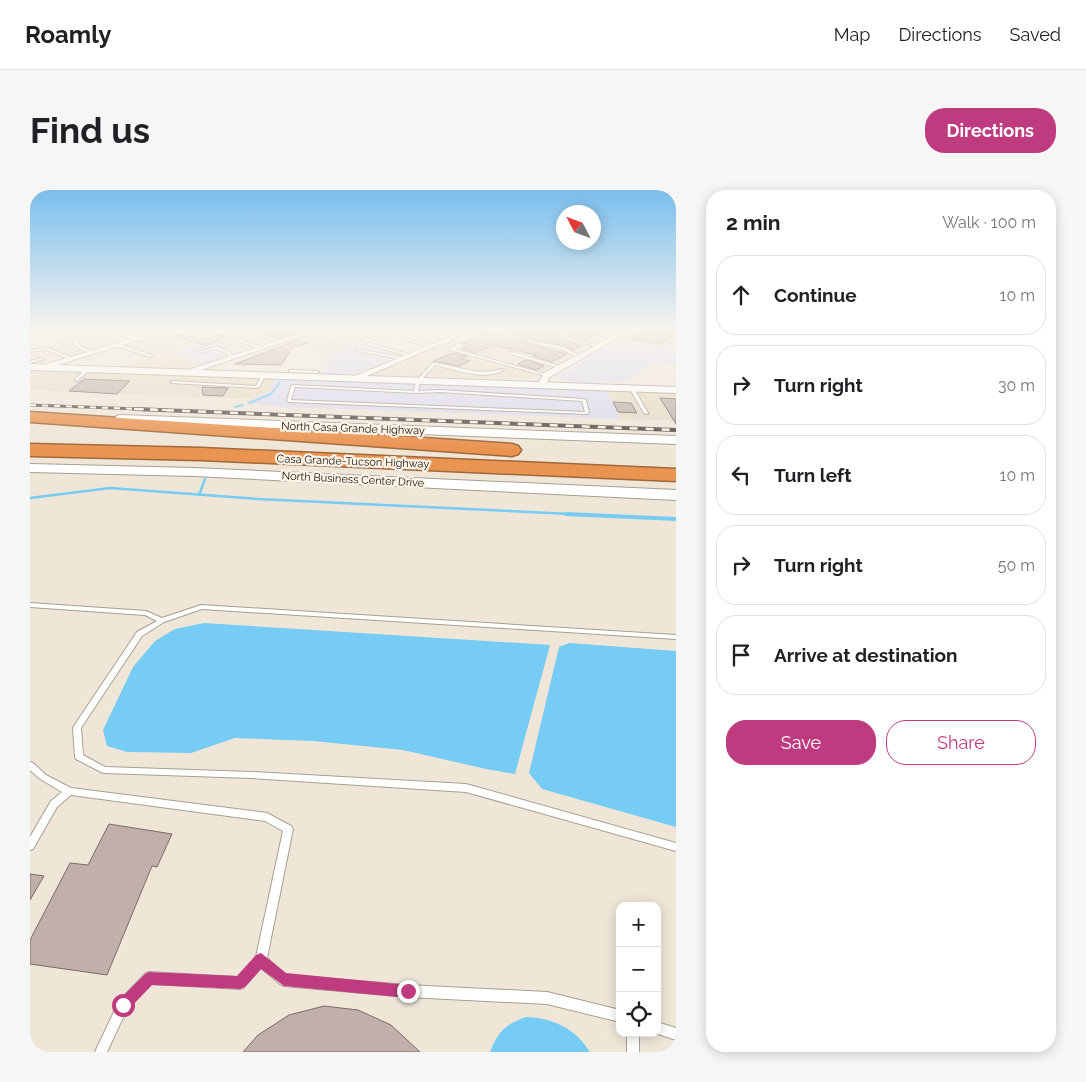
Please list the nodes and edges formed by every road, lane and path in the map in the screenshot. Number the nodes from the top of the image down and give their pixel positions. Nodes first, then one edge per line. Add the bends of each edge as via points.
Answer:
1 (80, 369) edge
2 (195, 369) edge
3 (376, 369) edge
4 (429, 369) edge
5 (460, 369) edge
6 (525, 369) edge
7 (557, 369) edge
8 (87, 370) junction
9 (502, 370) dead end
10 (290, 372) junction
11 (317, 372) dead end
12 (183, 373) junction
13 (547, 375) junction
14 (264, 376) junction
15 (352, 379) junction
16 (76, 380) dead end
17 (418, 381) junction
18 (172, 382) dead end
19 (540, 385) junction
20 (332, 388) junction
21 (632, 389) junction
22 (676, 390) edge
23 (416, 392) junction
24 (324, 402) junction
25 (646, 413) dead end
26 (30, 416) edge
27 (30, 438) edge
28 (676, 440) edge
29 (30, 450) edge
30 (588, 456) junction
31 (30, 458) edge
32 (676, 460) edge
33 (359, 461) junction
34 (30, 468) edge
35 (676, 475) edge
36 (676, 494) edge
37 (30, 605) edge
38 (162, 621) junction
39 (676, 637) edge
40 (30, 765) edge
41 (69, 791) junction
42 (30, 846) edge
43 (676, 847) edge
44 (261, 960) junction
45 (616, 1015) edge
46 (661, 1029) edge
47 (676, 1034) edge
48 (634, 1037) edge
49 (101, 1052) edge
50 (633, 1052) edge

1 - 8 street
2 - 12 street
3 - 15 street
4 - 17 lane
5 - 9 lane via 496,373
6 - 13 lane
7 - 13 street
8 - 12 street
8 - 16 lane
10 - 11 lane
10 - 14 street
10 - 15 street
12 - 14 street
13 - 19 street
14 - 18 lane via 257,386
15 - 17 street
17 - 19 street
17 - 23 lane
19 - 21 street
20 - 23 lane
20 - 24 lane
20 - 24 lane via 293,386 289,401
21 - 22 street
21 - 25 lane
23 - 24 lane via 584,400 587,413
26 - 28 main road, North Casa Grande Highway
26 - 30 highway
27 - 30 highway, Casa Grande-Tucson Highway
29 - 33 highway, Casa Grande-Tucson Highway
30 - 32 highway, Casa Grande-Tucson Highway
31 - 33 highway
33 - 35 highway, Casa Grande-Tucson Highway
34 - 36 main road, North Business Center Drive via 194,472
37 - 38 lane via 146,613
38 - 39 lane via 200,607
38 - 43 lane via 139,634 78,728 79,757 104,770 466,788
40 - 41 lane via 43,777
41 - 42 lane via 54,804
41 - 44 lane via 267,817 288,829
44 - 45 lane via 284,980 408,991 547,998
44 - 49 lane via 240,983 149,978 123,1005
46 - 47 lane
48 - 50 lane

